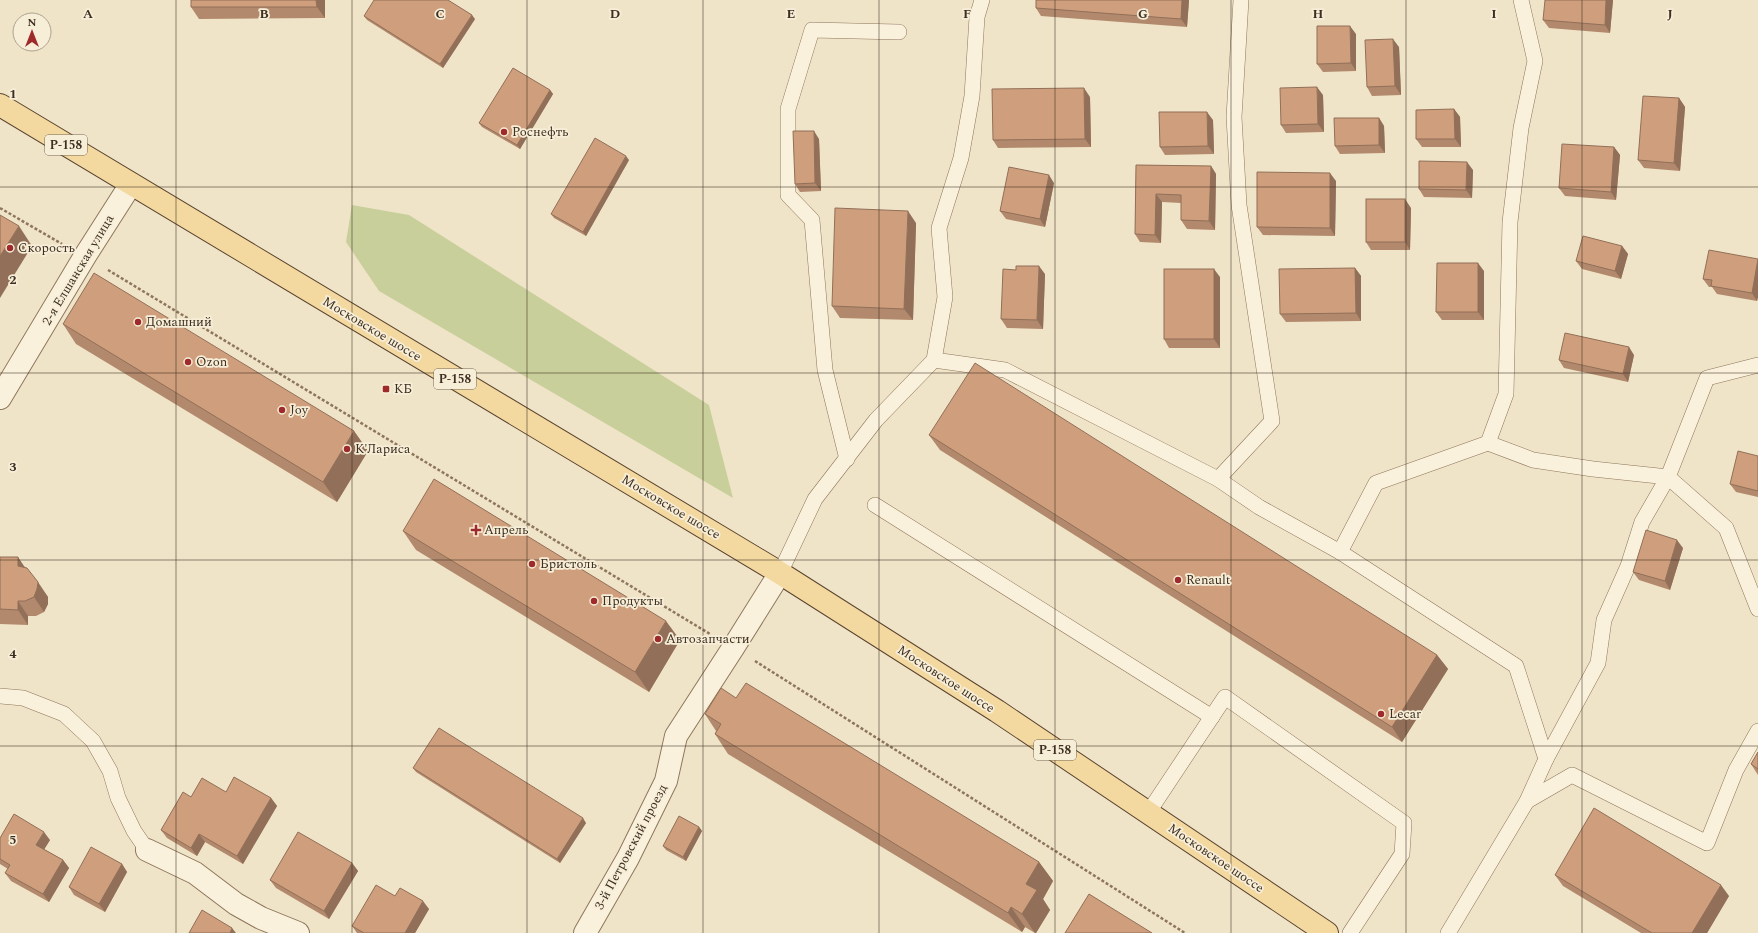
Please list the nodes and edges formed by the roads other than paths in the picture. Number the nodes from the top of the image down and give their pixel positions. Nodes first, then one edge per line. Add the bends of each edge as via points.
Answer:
1 (982, 0) edge
2 (1241, 0) edge
3 (1521, 0) edge
4 (899, 32) dead end
5 (0, 105) edge
6 (132, 184) junction
7 (934, 360) junction
8 (1758, 365) edge
9 (0, 398) edge
10 (1488, 443) junction
11 (847, 459) junction
12 (1668, 477) junction
13 (1218, 479) junction
14 (875, 505) dead end
15 (1340, 552) junction
16 (780, 572) junction
17 (1758, 610) edge
18 (0, 696) edge
19 (1212, 717) junction
20 (1758, 731) edge
21 (1546, 759) junction
22 (1527, 801) junction
23 (1148, 813) junction
24 (147, 850) joint
25 (257, 926) edge
26 (298, 933) edge
27 (585, 933) edge
28 (1327, 933) edge
29 (1350, 933) edge
30 (1448, 933) edge

1 - 7 lane via 977,17 972,96 961,158 938,228 945,297
2 - 13 lane via 1234,117 1239,204 1272,421
3 - 10 lane via 1536,61 1521,128 1510,222 1506,394
4 - 11 lane via 812,30 788,109 788,196 812,220 825,370
5 - 6 main road, Московское шоссе / Р-158
6 - 9 street, 2-я Елшанская улица via 85,256
6 - 16 main road, Московское шоссе / Р-158
7 - 11 lane via 876,420
7 - 13 lane via 1005,370
8 - 12 lane via 1707,378
10 - 12 lane via 1533,460
10 - 15 lane via 1376,483
11 - 16 lane via 815,499
12 - 17 lane via 1726,528
12 - 21 lane via 1642,522 1628,566 1604,620 1598,663
13 - 15 lane via 1259,507
14 - 19 lane
15 - 21 lane via 1516,666
16 - 23 main road, Московское шоссе / Р-158 via 997,711
16 - 27 street, 3-й Петровский проезд via 676,736 666,781 628,858
18 - 24 lane via 23,698 64,714 93,741 110,771 118,798 134,831
19 - 23 lane
19 - 29 lane via 1225,697 1404,823 1402,854
20 - 22 lane via 1736,770 1706,843 1572,775
21 - 22 lane
22 - 30 lane
23 - 28 main road, Московское шоссе / Р-158
24 - 25 street via 195,873 236,904
25 - 26 street

